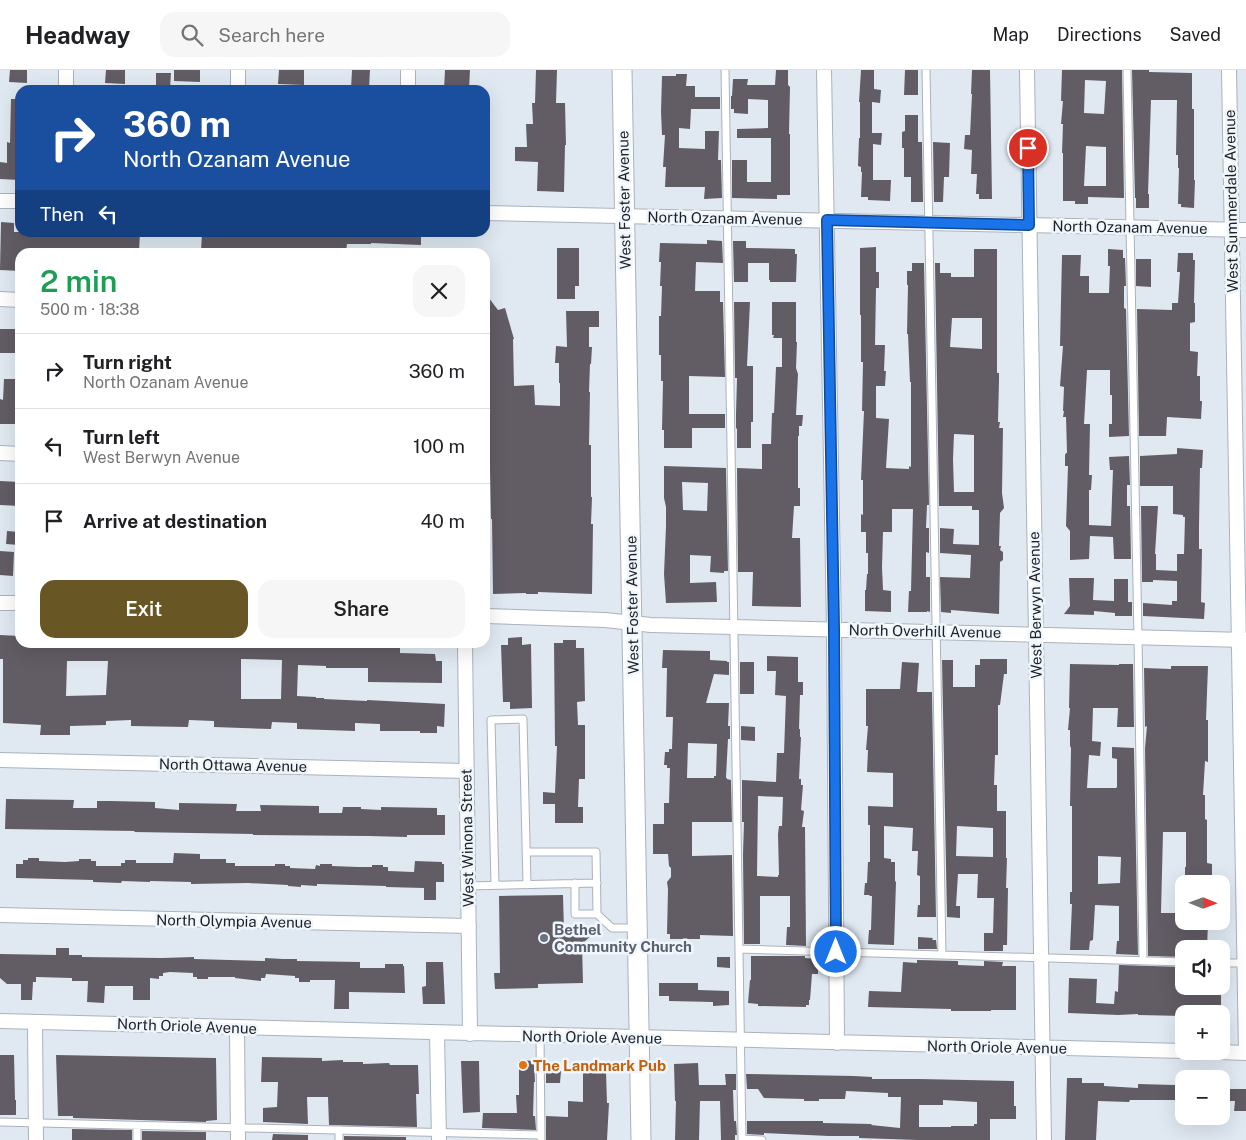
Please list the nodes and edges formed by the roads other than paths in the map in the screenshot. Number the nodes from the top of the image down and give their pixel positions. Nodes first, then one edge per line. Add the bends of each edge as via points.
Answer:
1 (66, 70) edge
2 (238, 70) edge
3 (408, 70) edge
4 (622, 70) edge
5 (726, 70) edge
6 (824, 70) edge
7 (926, 70) edge
8 (1027, 70) edge
9 (1127, 70) edge
10 (1229, 70) edge
11 (66, 85) edge
12 (238, 85) edge
13 (408, 85) edge
14 (0, 201) edge
15 (15, 202) edge
16 (490, 213) edge
17 (625, 216) junction
18 (729, 218) junction
19 (827, 220) junction
20 (929, 223) junction
21 (1029, 225) junction
22 (1131, 227) junction
23 (1232, 230) junction
24 (1246, 230) edge
25 (0, 299) edge
26 (15, 300) edge
27 (0, 453) edge
28 (15, 454) edge
29 (0, 603) edge
30 (15, 603) edge
31 (490, 616) edge
32 (632, 622) junction
33 (734, 626) junction
34 (834, 629) junction
35 (936, 632) junction
36 (1036, 634) junction
37 (1138, 637) junction
38 (1242, 639) edge
39 (465, 648) edge
40 (0, 760) edge
41 (466, 770) junction
42 (526, 852) junction
43 (574, 883) junction
44 (597, 883) junction
45 (527, 884) junction
46 (495, 885) junction
47 (468, 886) junction
48 (597, 914) junction
49 (0, 915) edge
50 (468, 926) junction
51 (637, 928) junction
52 (739, 949) junction
53 (836, 952) junction
54 (942, 955) junction
55 (1041, 958) junction
56 (1143, 960) junction
57 (1175, 962) edge
58 (1230, 963) edge
59 (1245, 963) edge
60 (0, 1021) edge
61 (35, 1022) junction
62 (237, 1027) junction
63 (438, 1033) junction
64 (470, 1034) junction
65 (540, 1036) junction
66 (639, 1038) junction
67 (741, 1040) junction
68 (837, 1043) junction
69 (1042, 1048) junction
70 (1175, 1051) edge
71 (1230, 1052) edge
72 (1246, 1053) edge
73 (0, 1122) edge
74 (36, 1123) junction
75 (137, 1126) junction
76 (339, 1130) junction
77 (238, 1134) edge
78 (439, 1136) edge
79 (541, 1138) edge
80 (36, 1140) edge
81 (137, 1140) edge
82 (339, 1140) edge
83 (641, 1140) edge
84 (742, 1140) edge
85 (762, 1140) edge
86 (1044, 1140) edge

1 - 11 street
2 - 12 street
3 - 13 street
4 - 17 street, West Foster Avenue
5 - 18 lane
6 - 19 street
7 - 20 lane
8 - 21 street, West Berwyn Avenue
9 - 22 lane
10 - 23 street, West Summerdale Avenue
14 - 15 street
16 - 17 street, North Ozanam Avenue
17 - 18 street, North Ozanam Avenue
17 - 32 street, West Foster Avenue
18 - 19 street, North Ozanam Avenue
18 - 33 lane
19 - 20 street, North Ozanam Avenue
19 - 34 street
20 - 21 street, North Ozanam Avenue
20 - 35 lane
21 - 22 street, North Ozanam Avenue
21 - 36 street, West Berwyn Avenue
22 - 23 street, North Ozanam Avenue
22 - 37 lane
23 - 24 street, North Ozanam Avenue
23 - 38 street, West Summerdale Avenue
25 - 26 street
27 - 28 street
29 - 30 street
31 - 32 street, North Overhill Avenue
32 - 33 street, North Overhill Avenue
32 - 51 street, West Foster Avenue
33 - 34 street, North Overhill Avenue
33 - 52 lane
34 - 35 street, North Overhill Avenue
34 - 53 street
35 - 36 street, North Overhill Avenue
35 - 54 lane
36 - 37 street, North Overhill Avenue
36 - 55 street, West Berwyn Avenue
37 - 38 street, North Overhill Avenue
37 - 56 lane
38 - 59 street, West Summerdale Avenue
39 - 41 street, West Winona Street
40 - 41 street, North Ottawa Avenue
41 - 47 street, West Winona Street
42 - 44 lane via 596,852
42 - 45 lane
42 - 46 lane via 523,719 492,720
43 - 44 lane
43 - 45 lane
43 - 48 lane via 575,914
44 - 48 lane
45 - 46 lane
46 - 47 lane
47 - 50 street, West Winona Street
48 - 51 lane via 612,928
49 - 50 street, North Olympia Avenue
50 - 64 street, West Winona Street
51 - 66 street, West Foster Avenue
52 - 53 lane
52 - 67 lane
53 - 54 lane
53 - 68 street
54 - 55 lane
55 - 56 lane
55 - 69 street, West Berwyn Avenue
56 - 57 lane
58 - 59 lane
59 - 72 street, West Summerdale Avenue
60 - 61 street, North Oriole Avenue
61 - 62 street, North Oriole Avenue
61 - 74 street
62 - 63 street, North Oriole Avenue
62 - 77 street
63 - 64 street, North Oriole Avenue
63 - 78 street
64 - 65 street, North Oriole Avenue
65 - 66 street, North Oriole Avenue
65 - 79 lane
66 - 67 street, North Oriole Avenue
66 - 83 street, West Foster Avenue
67 - 68 street, North Oriole Avenue
67 - 84 lane
68 - 69 street, North Oriole Avenue
69 - 70 street, North Oriole Avenue
69 - 86 street, West Berwyn Avenue
71 - 72 street
73 - 74 lane
74 - 75 lane
74 - 80 street
75 - 77 lane
75 - 81 lane
76 - 77 lane
76 - 78 lane
76 - 82 lane
78 - 79 lane
84 - 85 lane

